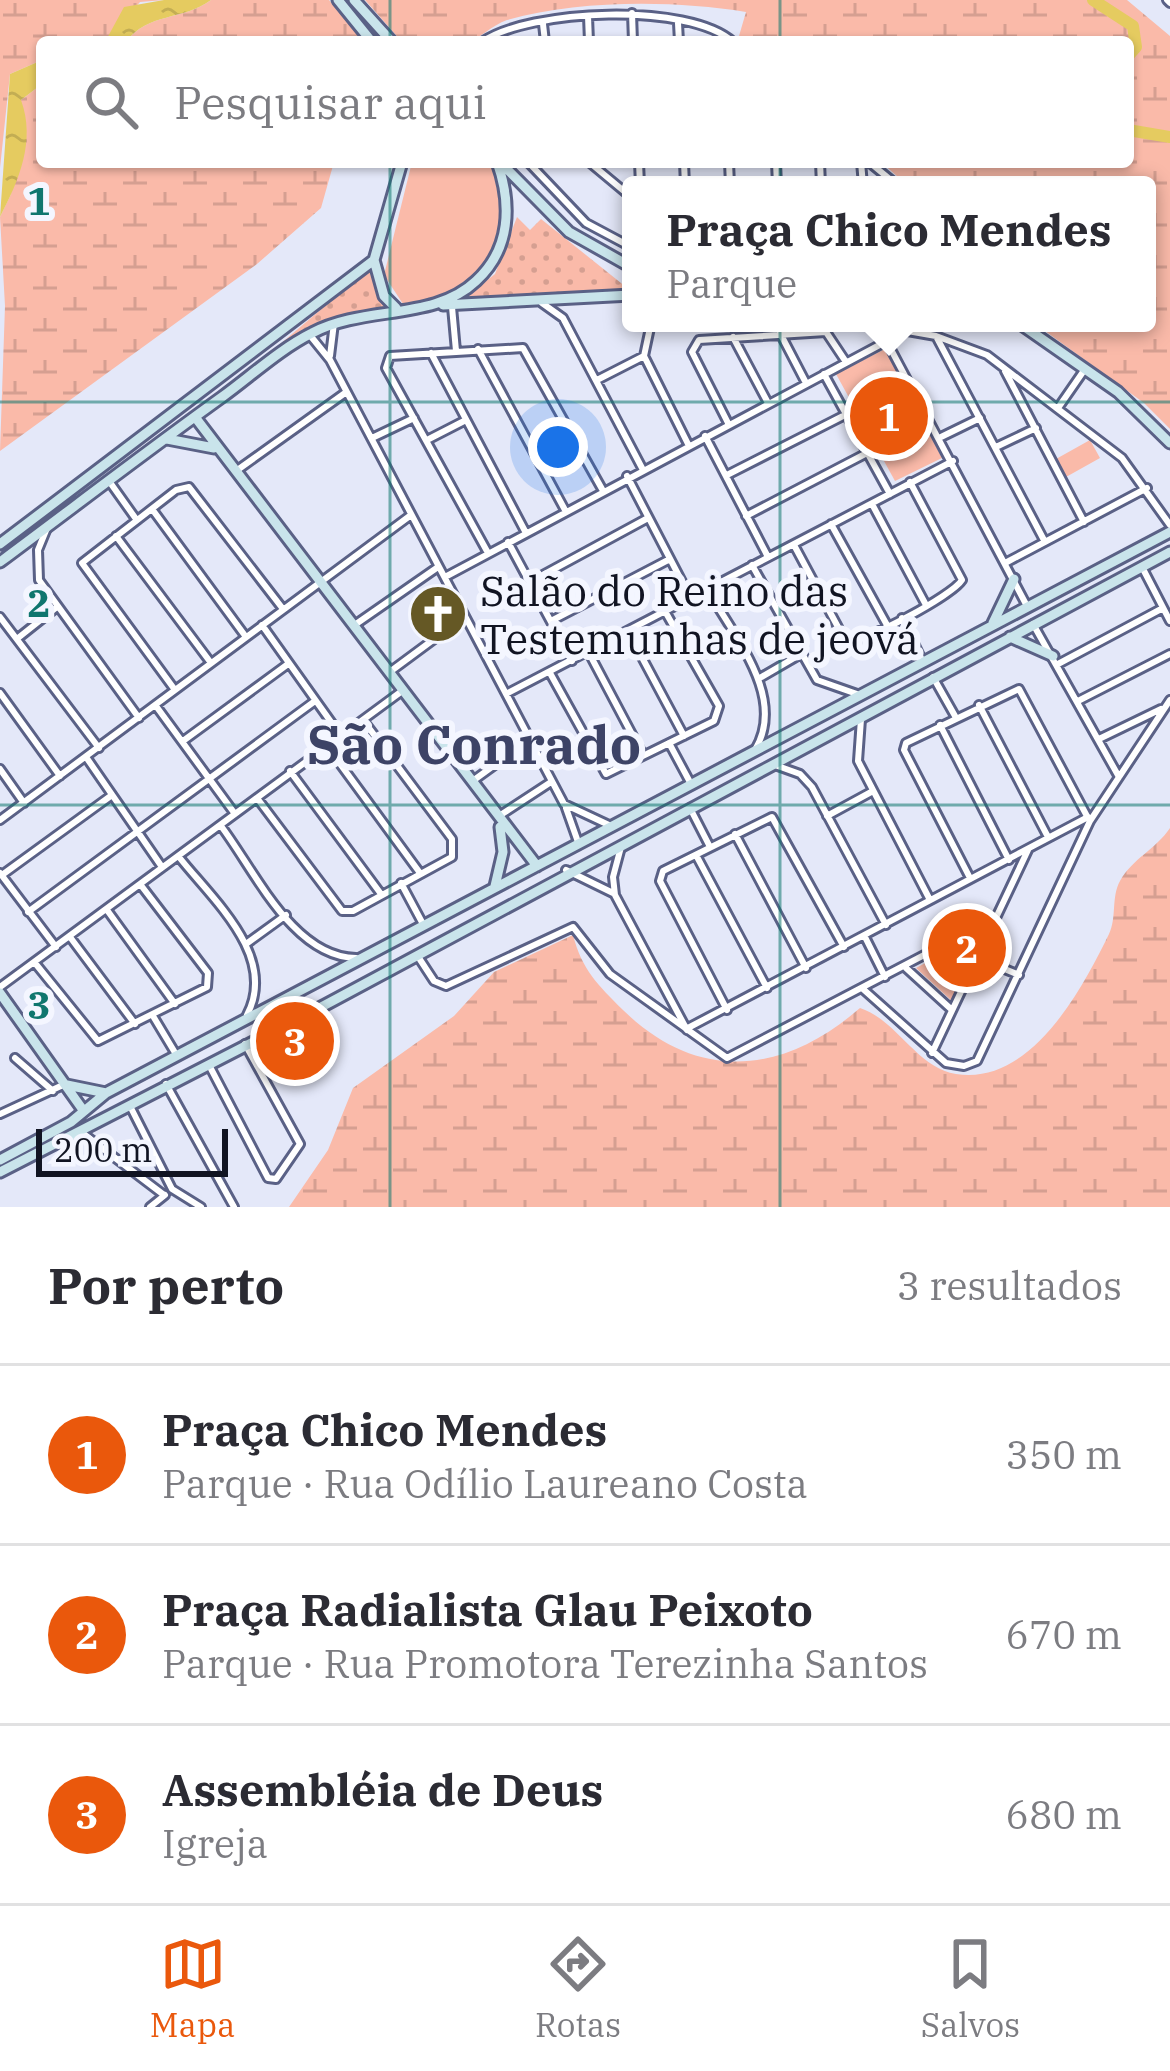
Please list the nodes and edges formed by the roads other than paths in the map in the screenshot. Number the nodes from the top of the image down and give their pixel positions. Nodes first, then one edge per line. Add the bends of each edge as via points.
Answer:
1 (338, 0) edge
2 (354, 0) edge
3 (632, 13) junction
4 (588, 15) junction
5 (678, 23) junction
6 (543, 24) junction
7 (367, 36) edge
8 (387, 36) edge
9 (493, 36) edge
10 (544, 36) edge
11 (589, 36) edge
12 (633, 36) edge
13 (679, 36) edge
14 (718, 36) edge
15 (400, 168) edge
16 (499, 168) edge
17 (504, 168) edge
18 (536, 168) edge
19 (598, 168) edge
20 (622, 189) edge
21 (622, 243) edge
22 (374, 260) junction
23 (622, 262) edge
24 (622, 296) edge
25 (539, 301) junction
26 (437, 305) junction
27 (452, 305) junction
28 (396, 308) junction
29 (334, 323) junction
30 (649, 332) edge
31 (882, 332) edge
32 (916, 332) edge
33 (1032, 332) edge
34 (780, 333) junction
35 (308, 334) junction
36 (759, 334) joint
37 (937, 336) junction
38 (733, 337) junction
39 (886, 341) junction
40 (478, 350) junction
41 (456, 351) junction
42 (431, 353) junction
43 (644, 356) junction
44 (330, 360) junction
45 (846, 362) junction
46 (1004, 368) junction
47 (1085, 369) junction
48 (824, 374) junction
49 (597, 380) junction
50 (806, 383) junction
51 (346, 392) junction
52 (768, 403) junction
53 (1058, 408) junction
54 (176, 411) junction
55 (847, 414) junction
56 (194, 417) junction
57 (414, 418) junction
58 (980, 418) junction
59 (466, 420) junction
60 (728, 423) junction
61 (1036, 428) junction
62 (705, 436) junction
63 (941, 437) junction
64 (167, 439) junction
65 (372, 439) junction
66 (427, 440) junction
67 (1170, 443) edge
68 (688, 444) junction
69 (996, 448) junction
70 (218, 449) junction
71 (867, 453) junction
72 (953, 461) junction
73 (642, 467) junction
74 (236, 471) junction
75 (627, 476) junction
76 (726, 476) junction
77 (109, 482) junction
78 (910, 482) junction
79 (1147, 488) junction
80 (602, 490) junction
81 (890, 494) junction
82 (872, 504) junction
83 (152, 508) junction
84 (565, 510) junction
85 (411, 515) junction
86 (746, 516) junction
87 (648, 518) junction
88 (136, 519) junction
89 (1084, 522) junction
90 (831, 524) junction
91 (49, 526) junction
92 (1170, 529) edge
93 (526, 532) junction
94 (116, 536) junction
95 (508, 542) junction
96 (1045, 542) junction
97 (0, 544) edge
98 (794, 545) junction
99 (1170, 552) edge
100 (488, 553) junction
101 (768, 557) junction
102 (670, 559) junction
103 (0, 562) edge
104 (1006, 563) junction
105 (752, 565) junction
106 (439, 566) junction
107 (1142, 567) junction
108 (445, 577) junction
109 (1013, 579) junction
110 (530, 582) junction
111 (321, 584) junction
112 (708, 590) junction
113 (692, 598) junction
114 (926, 605) junction
115 (57, 607) junction
116 (1028, 608) junction
117 (1163, 608) junction
118 (283, 609) junction
119 (666, 613) junction
120 (0, 616) edge
121 (464, 616) junction
122 (902, 618) junction
123 (551, 621) junction
124 (1170, 621) edge
125 (1033, 624) junction
126 (262, 625) junction
127 (887, 625) junction
128 (352, 626) junction
129 (988, 629) junction
130 (628, 632) junction
131 (246, 637) junction
132 (1010, 637) junction
133 (18, 638) junction
134 (971, 638) junction
135 (960, 643) junction
136 (589, 652) junction
137 (980, 652) junction
138 (1170, 654) edge
139 (800, 655) junction
140 (964, 660) junction
141 (1056, 660) junction
142 (572, 661) junction
143 (923, 662) junction
144 (211, 663) junction
145 (288, 664) junction
146 (550, 673) junction
147 (388, 674) junction
148 (933, 677) junction
149 (758, 680) junction
150 (176, 690) junction
151 (402, 691) junction
152 (0, 693) edge
153 (506, 694) junction
154 (861, 695) junction
155 (315, 700) junction
156 (1078, 701) junction
157 (1167, 704) edge
158 (155, 705) junction
159 (979, 705) junction
160 (862, 715) junction
161 (955, 716) junction
162 (140, 718) junction
163 (363, 720) junction
164 (940, 725) junction
165 (341, 736) junction
166 (684, 736) junction
167 (1099, 739) junction
168 (529, 740) junction
169 (183, 742) junction
170 (670, 743) junction
171 (328, 746) junction
172 (99, 748) junction
173 (753, 753) junction
174 (643, 755) junction
175 (86, 758) junction
176 (772, 764) junction
177 (726, 768) junction
178 (0, 769) edge
179 (290, 771) junction
180 (710, 775) junction
181 (60, 776) junction
182 (209, 776) junction
183 (1119, 777) junction
184 (470, 782) junction
185 (551, 782) junction
186 (691, 784) junction
187 (729, 785) junction
188 (717, 790) junction
189 (873, 790) junction
190 (112, 795) junction
191 (256, 798) junction
192 (24, 803) junction
193 (564, 805) junction
194 (690, 807) junction
195 (235, 814) junction
196 (827, 816) junction
197 (1089, 819) junction
198 (0, 820) edge
199 (497, 820) junction
200 (221, 825) junction
201 (611, 826) junction
202 (136, 830) junction
203 (735, 834) junction
204 (1048, 837) junction
205 (578, 842) junction
206 (622, 843) junction
207 (710, 847) junction
208 (1028, 849) junction
209 (696, 855) junction
210 (178, 856) junction
211 (1009, 860) junction
212 (537, 866) junction
213 (162, 867) junction
214 (566, 870) junction
215 (420, 873) junction
216 (1, 874) edge
217 (970, 879) junction
218 (401, 883) junction
219 (140, 884) junction
220 (496, 886) junction
221 (381, 894) junction
222 (615, 895) junction
223 (930, 899) junction
224 (107, 910) junction
225 (28, 912) junction
226 (286, 915) junction
227 (995, 918) junction
228 (886, 925) junction
229 (424, 926) junction
230 (70, 937) junction
231 (865, 937) junction
232 (246, 944) junction
233 (56, 946) junction
234 (844, 947) junction
235 (416, 952) junction
236 (369, 956) junction
237 (978, 958) junction
238 (35, 962) junction
239 (905, 967) junction
240 (806, 968) junction
241 (383, 971) junction
242 (1019, 975) junction
243 (885, 977) junction
244 (767, 988) junction
245 (862, 989) junction
246 (0, 990) edge
247 (175, 1004) junction
248 (727, 1010) junction
249 (952, 1010) junction
250 (153, 1016) junction
251 (135, 1024) junction
252 (242, 1024) junction
253 (687, 1032) junction
254 (245, 1043) junction
255 (932, 1053) junction
256 (177, 1056) junction
257 (15, 1058) dead end
258 (207, 1062) junction
259 (165, 1083) junction
260 (67, 1084) junction
261 (53, 1090) junction
262 (106, 1093) junction
263 (128, 1103) junction
264 (83, 1110) junction
265 (0, 1114) edge
266 (78, 1130) junction
267 (0, 1160) edge
268 (0, 1172) edge
269 (172, 1189) junction
270 (164, 1195) junction
271 (150, 1207) edge
272 (201, 1207) edge
273 (233, 1207) edge

1 - 7 main road
2 - 8 main road
3 - 4 street
3 - 5 street
3 - 12 street
4 - 6 street
4 - 11 street
5 - 13 street
5 - 14 street
6 - 9 street
6 - 10 street
15 - 22 main road
16 - 26 main road via 507,199 501,244 475,283
17 - 23 main road via 569,232
18 - 21 street via 586,223
19 - 20 street
22 - 28 main road
22 - 54 main road
24 - 25 main road
25 - 27 main road
25 - 49 street via 563,318
26 - 27 main road
26 - 28 main road
27 - 41 street
28 - 29 main road
29 - 35 main road
29 - 44 street
30 - 43 street
31 - 39 street
32 - 37 street
33 - 47 main road
34 - 36 street
34 - 45 street via 829,332
34 - 50 street
35 - 44 street
35 - 56 main road
36 - 38 street
37 - 46 street
37 - 58 street
38 - 52 street
38 - 60 street via 699,340 692,352
39 - 45 street
39 - 63 street
40 - 41 street
40 - 80 street via 527,351
40 - 84 street
41 - 42 street
42 - 57 street via 386,362
42 - 59 street
43 - 49 street
43 - 68 street
44 - 51 street
45 - 48 street
46 - 53 street
46 - 61 street
47 - 53 street
47 - 67 main road
48 - 50 street
48 - 55 street
49 - 73 street
50 - 52 street
51 - 65 street
51 - 74 street
52 - 60 street
53 - 79 street
54 - 56 main road
54 - 97 main road
55 - 71 street
55 - 76 street
56 - 64 main road
56 - 70 main road
57 - 65 street
57 - 66 street
58 - 63 street
58 - 69 street
59 - 66 street
59 - 93 street
60 - 62 street
61 - 69 street
61 - 89 street
62 - 68 street
62 - 76 street
63 - 72 street
64 - 70 main road
64 - 77 main road
65 - 85 street
66 - 100 street
68 - 73 street
69 - 96 street
70 - 74 main road
71 - 81 street
71 - 86 street
72 - 78 street
72 - 104 street
73 - 75 street
74 - 111 main road
75 - 80 street
75 - 87 street
76 - 86 street
77 - 88 street
77 - 91 main road
78 - 81 street
78 - 114 street via 962,580
79 - 89 street
79 - 92 street
80 - 84 street
81 - 82 street
82 - 90 street
82 - 114 street
83 - 88 street
83 - 118 street via 190,487
83 - 131 street
84 - 93 street
85 - 106 street
85 - 111 street
86 - 101 street
87 - 102 street
87 - 110 street
88 - 94 street
89 - 96 street
90 - 98 street
90 - 127 street
91 - 103 main road
91 - 115 street via 37,563
92 - 116 main road
93 - 95 street
94 - 144 street
94 - 150 street via 82,564
95 - 100 street
95 - 110 street
96 - 104 street
98 - 101 street
98 - 127 street via 846,642
99 - 107 main road
100 - 108 street
101 - 105 street
102 - 113 street
102 - 123 street
104 - 109 street
105 - 112 street
105 - 139 street
106 - 108 street
106 - 128 street
107 - 117 street
107 - 125 main road
108 - 121 street
109 - 116 street
109 - 129 main road
110 - 123 street
111 - 118 street
111 - 128 main road
112 - 113 street
112 - 149 street
113 - 119 street
114 - 122 street
115 - 133 street
115 - 162 street
116 - 129 main road
117 - 124 street
117 - 141 street
118 - 126 street
119 - 130 street
119 - 166 street via 720,709 715,721
120 - 133 street
121 - 147 street
121 - 153 street
122 - 127 street
122 - 143 street
123 - 142 street
125 - 132 main road
125 - 141 street
126 - 131 street
126 - 145 street
128 - 147 main road
129 - 134 main road
130 - 136 street
130 - 166 street
131 - 144 street
132 - 137 main road
132 - 141 main road
133 - 172 street
134 - 135 main road
134 - 137 main road
135 - 140 main road
135 - 143 main road
136 - 142 street
136 - 174 street
137 - 140 main road
138 - 156 street
139 - 149 street
139 - 154 street via 820,681
140 - 148 main road
141 - 156 street
142 - 146 street
143 - 154 main road
144 - 150 street
145 - 155 street
145 - 169 street
146 - 153 street
146 - 174 street via 602,772
147 - 151 main road
148 - 160 main road
148 - 161 street
149 - 173 street via 768,717
150 - 158 street
151 - 163 street
151 - 184 main road
152 - 181 street
153 - 168 street
154 - 173 main road
155 - 165 street
155 - 182 street
156 - 167 street
157 - 167 street
157 - 183 street
158 - 162 street
158 - 169 street
159 - 161 street
159 - 197 street via 1019,688
159 - 204 street
160 - 176 main road
160 - 189 street via 857,756
161 - 164 street
162 - 172 street
163 - 165 street
163 - 215 street via 455,844 452,857
164 - 211 street
164 - 217 street via 904,752
165 - 171 street
166 - 170 street
167 - 183 street
168 - 184 street
168 - 185 street
169 - 182 street
170 - 174 street
170 - 186 street
171 - 179 street
171 - 215 street
172 - 175 street
173 - 177 main road
175 - 181 street
175 - 190 street
176 - 187 main road
176 - 196 street via 805,778
177 - 180 main road
177 - 187 main road
178 - 192 street
179 - 191 street
179 - 221 street
180 - 186 main road
180 - 188 main road
181 - 192 street
182 - 195 street
182 - 202 street
183 - 197 street
184 - 199 main road
185 - 193 street
185 - 199 street
186 - 201 main road
187 - 188 main road
188 - 194 main road
189 - 196 street
189 - 223 street
190 - 202 street
190 - 216 street
191 - 195 street
191 - 221 street via 338,909
192 - 198 street
193 - 201 street
193 - 205 street
194 - 206 main road
194 - 207 street
195 - 200 street
196 - 228 street
197 - 204 street
197 - 242 street
199 - 212 main road
199 - 220 main road via 503,852
200 - 210 street
200 - 226 street
201 - 205 main road
202 - 213 street
202 - 225 street
203 - 207 street
203 - 234 street via 774,818
203 - 240 street
204 - 208 street
205 - 212 main road
206 - 214 main road
206 - 222 street
207 - 209 street
208 - 211 street
208 - 227 street
209 - 244 street
209 - 248 street via 660,879
210 - 213 street
210 - 232 street
211 - 217 street
212 - 220 main road
213 - 219 street
214 - 222 street
214 - 235 main road
215 - 218 street
216 - 225 street
217 - 223 street
218 - 221 street
218 - 229 street
219 - 224 street
219 - 247 street via 211,980
220 - 229 main road
222 - 253 street
223 - 228 street
224 - 230 street
224 - 247 street
225 - 233 street
226 - 232 street
226 - 236 street via 320,950
227 - 237 street
227 - 239 street
228 - 231 street
229 - 236 main road
230 - 233 street
230 - 251 street
231 - 234 street
231 - 243 street
232 - 252 street via 256,982
233 - 238 street
234 - 240 street
235 - 241 main road
235 - 253 street via 446,986 573,927 610,974
236 - 241 main road
236 - 252 main road
237 - 242 street
237 - 249 street
238 - 246 street
238 - 251 street via 95,1040
239 - 243 street
239 - 249 street
240 - 244 street
241 - 254 main road
242 - 255 street via 977,1061 954,1065
243 - 245 street
244 - 248 street
245 - 253 street via 733,1057 719,1057
245 - 255 street
246 - 260 main road
247 - 250 street
248 - 253 street
249 - 255 street
250 - 251 street
250 - 256 street
252 - 256 main road
254 - 258 main road
254 - 258 street via 300,1144 276,1179 268,1178
256 - 262 main road
257 - 261 street
258 - 259 main road
259 - 263 main road
259 - 273 street
260 - 261 street
260 - 262 main road
260 - 264 main road
261 - 265 street
262 - 264 main road
263 - 266 main road
263 - 269 street
264 - 267 main road
266 - 268 main road
266 - 270 street
269 - 270 street
269 - 272 street
270 - 271 street

